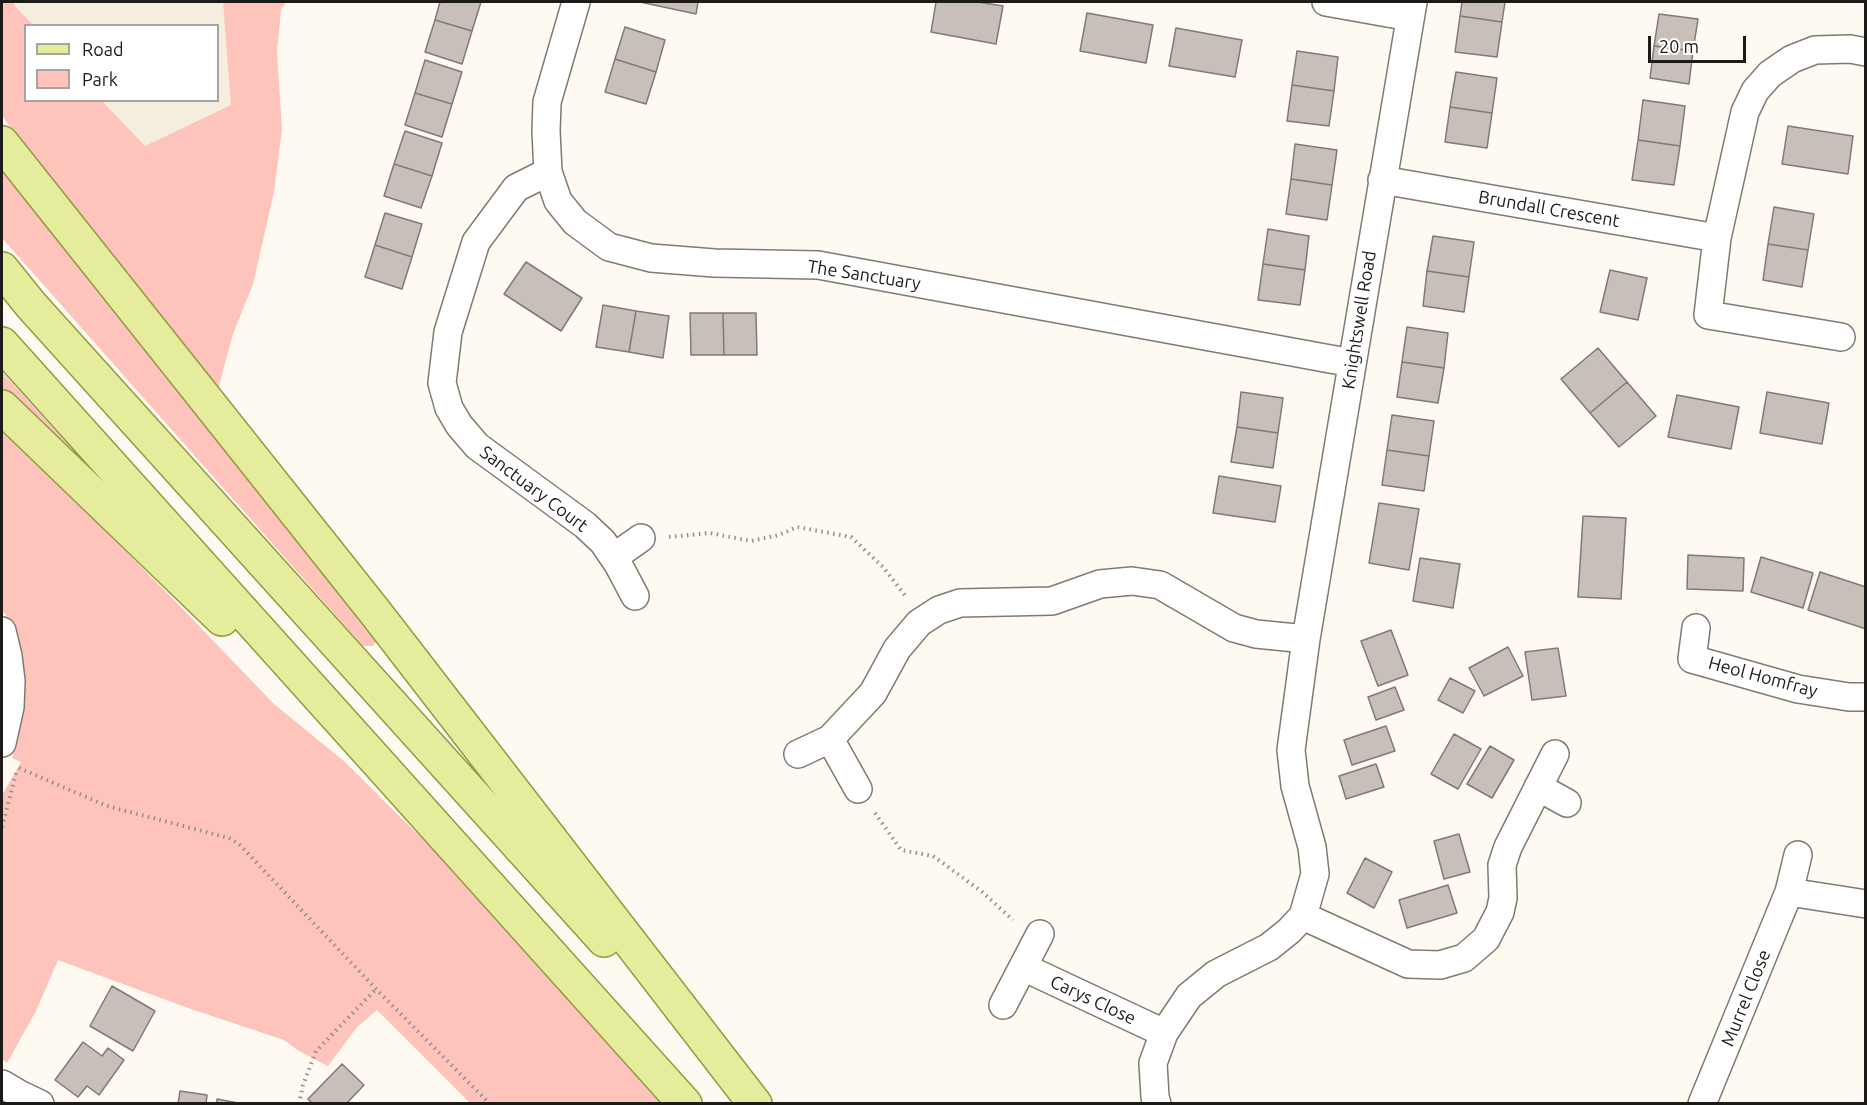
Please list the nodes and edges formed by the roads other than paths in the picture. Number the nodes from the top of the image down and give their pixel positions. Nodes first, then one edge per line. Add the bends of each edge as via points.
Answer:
1 (576, 2) edge
2 (1326, 2) edge
3 (1412, 9) edge
4 (1866, 52) edge
5 (2, 143) edge
6 (548, 172) junction
7 (1382, 180) junction
8 (1717, 238) junction
9 (2, 269) edge
10 (1841, 337) dead end
11 (2, 344) edge
12 (1352, 363) junction
13 (2, 407) edge
14 (640, 538) road end
15 (614, 557) junction
16 (635, 596) dead end
17 (1696, 628) dead end
18 (2, 631) edge
19 (1306, 639) junction
20 (1866, 697) edge
21 (830, 739) junction
22 (6, 754) edge
23 (798, 754) dead end
24 (1556, 754) dead end
25 (1538, 787) junction
26 (858, 789) road end
27 (1567, 803) dead end
28 (416, 806) junction
29 (1798, 855) dead end
30 (1789, 892) junction
31 (1866, 904) edge
32 (1303, 916) junction
33 (1038, 937) road end
34 (1023, 967) junction
35 (1003, 1005) dead end
36 (1164, 1033) junction
37 (2, 1084) edge
38 (40, 1104) edge
39 (685, 1104) edge
40 (753, 1104) edge
41 (1157, 1104) edge
42 (1702, 1104) edge

1 - 6 street, The Sanctuary via 547,102
2 - 3 street
3 - 7 street, Knightswell Road
4 - 8 street via 1815,50 1770,74 1755,91 1745,112
5 - 40 main road via 375,612
6 - 12 street, The Sanctuary via 558,201 575,222 609,247 651,258 818,265
6 - 15 street, Sanctuary Court via 516,188 476,242 448,332 442,383 449,408 477,446 585,525
7 - 8 street, Brundall Crescent
7 - 12 street, Knightswell Road
8 - 10 street via 1708,315
9 - 40 main road
11 - 28 main road
12 - 19 street, Knightswell Road
13 - 28 main road
14 - 15 street
15 - 16 street, Sanctuary Court
17 - 20 street, Heol Homfray via 1692,659 1798,689
18 - 22 street via 11,681
19 - 21 street via 1234,628 1160,585 1132,581 1100,584 1052,601 960,603 919,623 897,649 873,693
19 - 32 street, Knightswell Road via 1292,750 1295,786 1312,847 1315,874
21 - 23 street
21 - 26 street
24 - 25 street
25 - 27 street
25 - 32 street via 1502,865 1500,912 1486,939 1464,958 1440,965 1408,964
28 - 39 main road
29 - 30 street, Murrel Close
30 - 31 street
30 - 42 street, Murrel Close
32 - 36 street via 1269,947 1216,974 1189,996
33 - 34 street
34 - 35 street
34 - 36 street, Carys Close
36 - 41 street via 1153,1063
37 - 38 street

